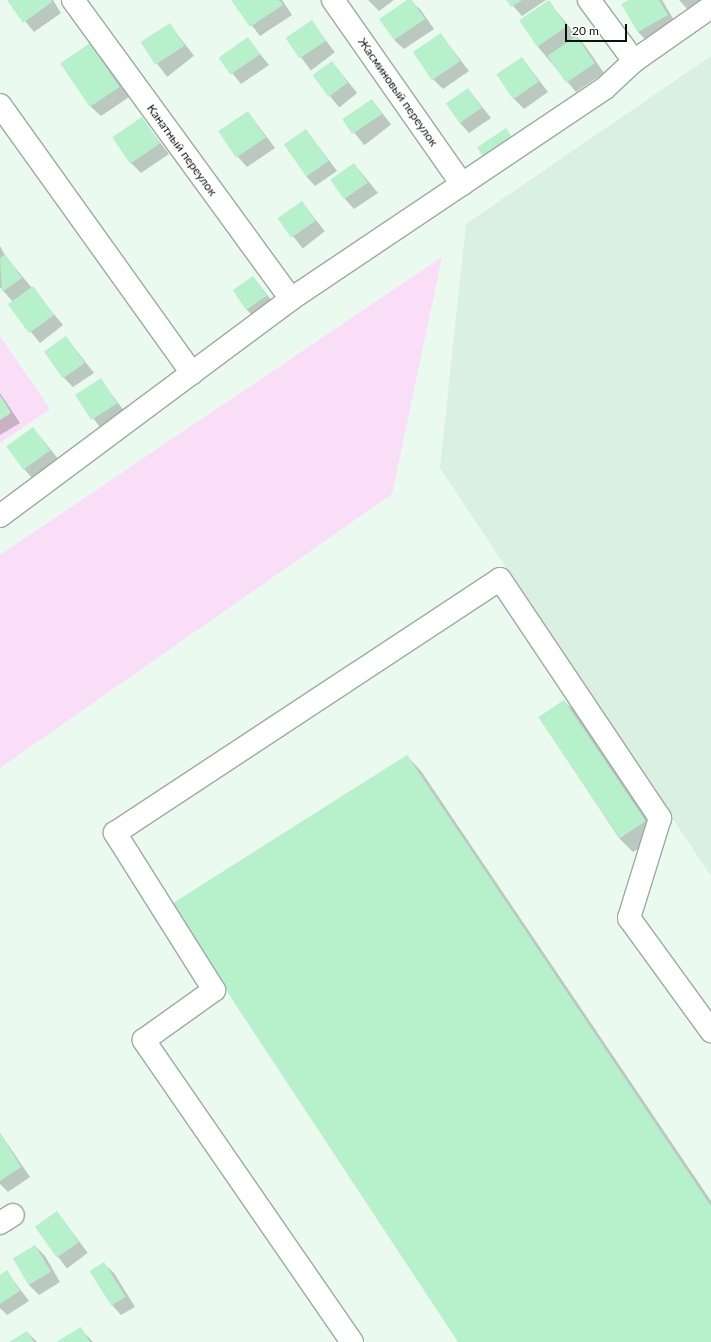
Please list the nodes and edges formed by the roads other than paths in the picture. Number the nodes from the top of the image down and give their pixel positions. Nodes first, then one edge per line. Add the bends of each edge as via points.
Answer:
1 (73, 0) edge
2 (333, 0) edge
3 (589, 0) edge
4 (711, 7) edge
5 (634, 61) junction
6 (0, 105) edge
7 (462, 184) junction
8 (291, 299) junction
9 (192, 373) junction
10 (0, 516) edge
11 (711, 1031) edge
12 (352, 1342) edge

1 - 8 street, Канатный переулок
2 - 7 street, Жасминовый переулок
3 - 5 street
4 - 5 street
5 - 7 street via 604,89
6 - 9 street
7 - 8 street
8 - 9 street
9 - 10 street
11 - 12 street via 629,918 660,818 500,579 114,833 214,990 144,1040

